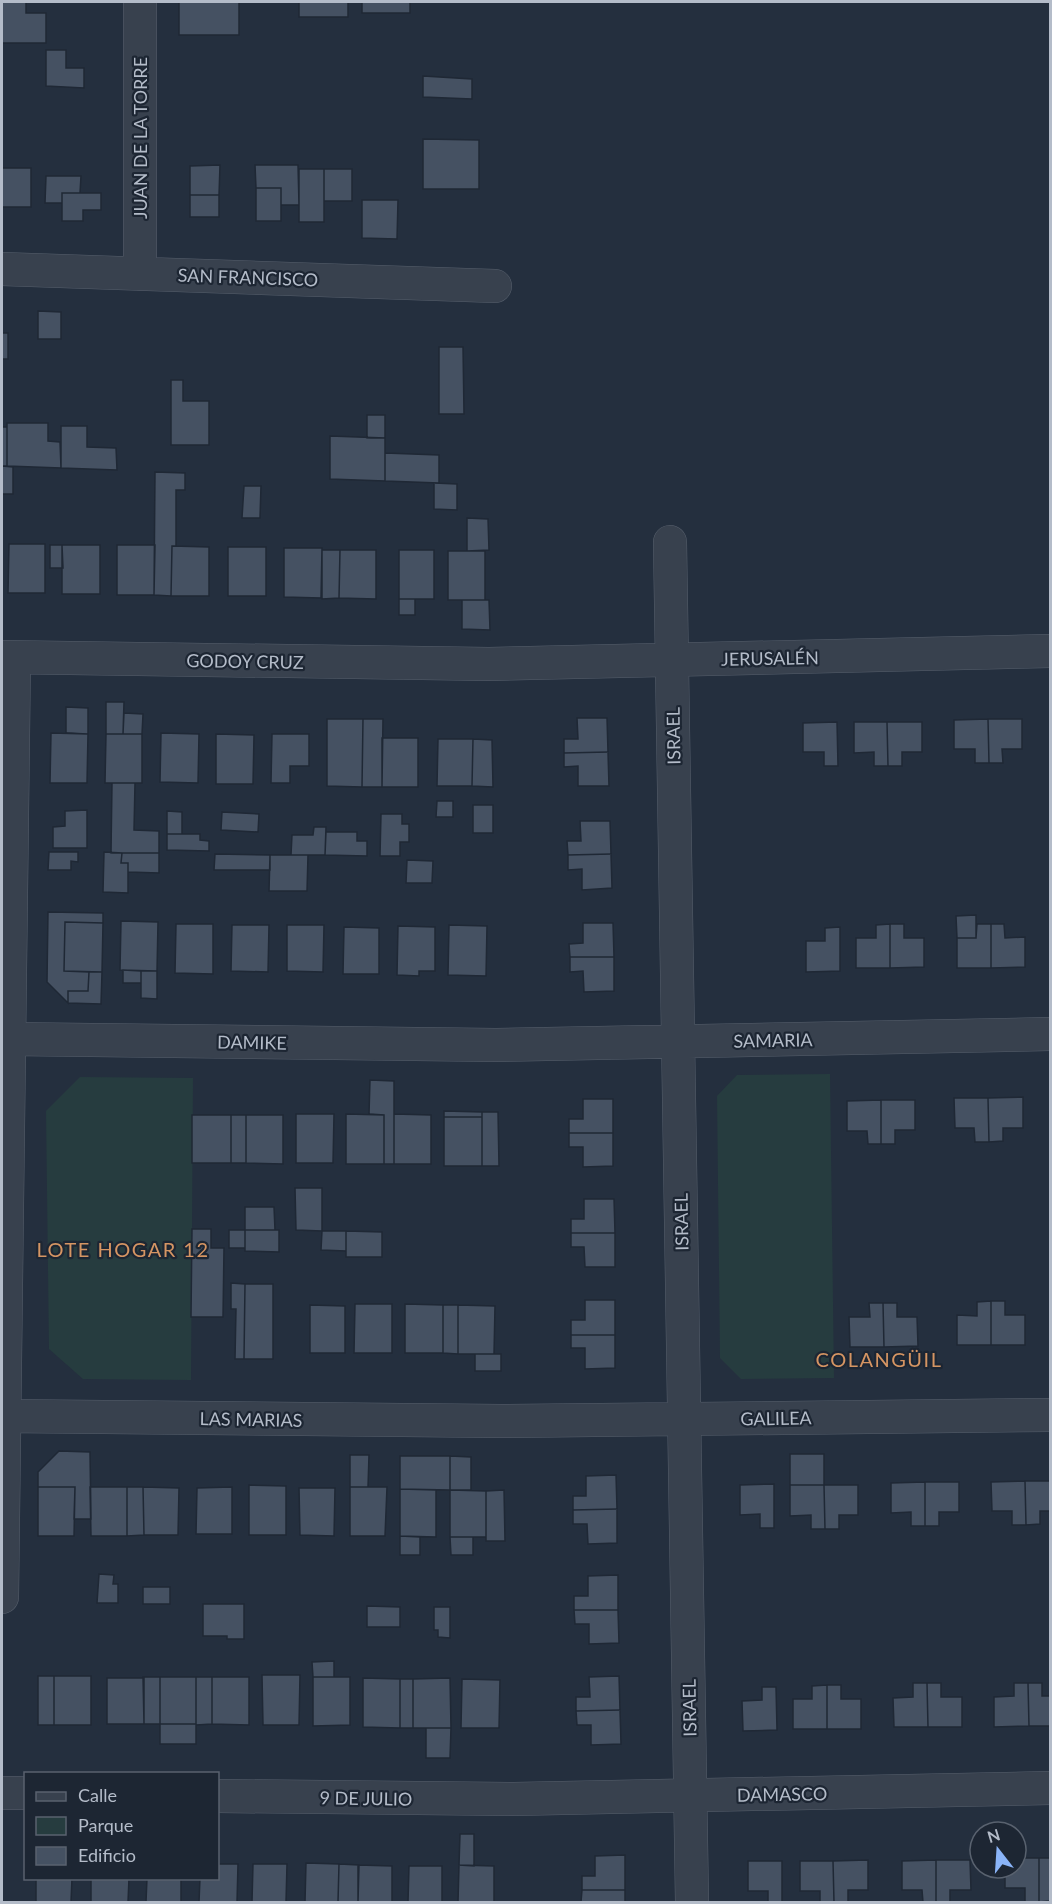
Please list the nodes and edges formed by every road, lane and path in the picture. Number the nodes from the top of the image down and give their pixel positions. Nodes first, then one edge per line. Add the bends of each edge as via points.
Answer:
1 (140, 2) edge
2 (2, 269) edge
3 (140, 274) junction
4 (495, 286) dead end
5 (670, 542) dead end
6 (1050, 651) edge
7 (8, 658) edge
8 (672, 660) junction
9 (489, 664) joint
10 (1050, 1034) edge
11 (9, 1039) junction
12 (678, 1041) junction
13 (496, 1045) joint
14 (1050, 1415) edge
15 (3, 1416) edge
16 (684, 1419) junction
17 (501, 1421) joint
18 (2, 1597) edge
19 (1050, 1788) edge
20 (2, 1793) edge
21 (24, 1793) edge
22 (219, 1796) edge
23 (691, 1796) junction
24 (514, 1799) joint
25 (692, 1902) edge

1 - 3 street, JUAN DE LA TORRE
2 - 3 street, SAN FRANCISCO
3 - 4 street, SAN FRANCISCO
5 - 8 street, ISRAEL
6 - 8 street, JERUSALÉN
7 - 9 street, GODOY CRUZ
7 - 11 street
8 - 9 street, JERUSALÉN
8 - 12 street, ISRAEL
10 - 12 street, SAMARIA
11 - 13 street, DAMIKE
11 - 15 street
12 - 13 street, SAMARIA
12 - 16 street, ISRAEL
14 - 16 street, GALILEA
15 - 17 street, LAS MARIAS
15 - 18 street
16 - 17 street, GALILEA
16 - 23 street, ISRAEL
19 - 23 street, DAMASCO
20 - 21 street
22 - 24 street, 9 DE JULIO
23 - 24 street, DAMASCO
23 - 25 street, ISRAEL

